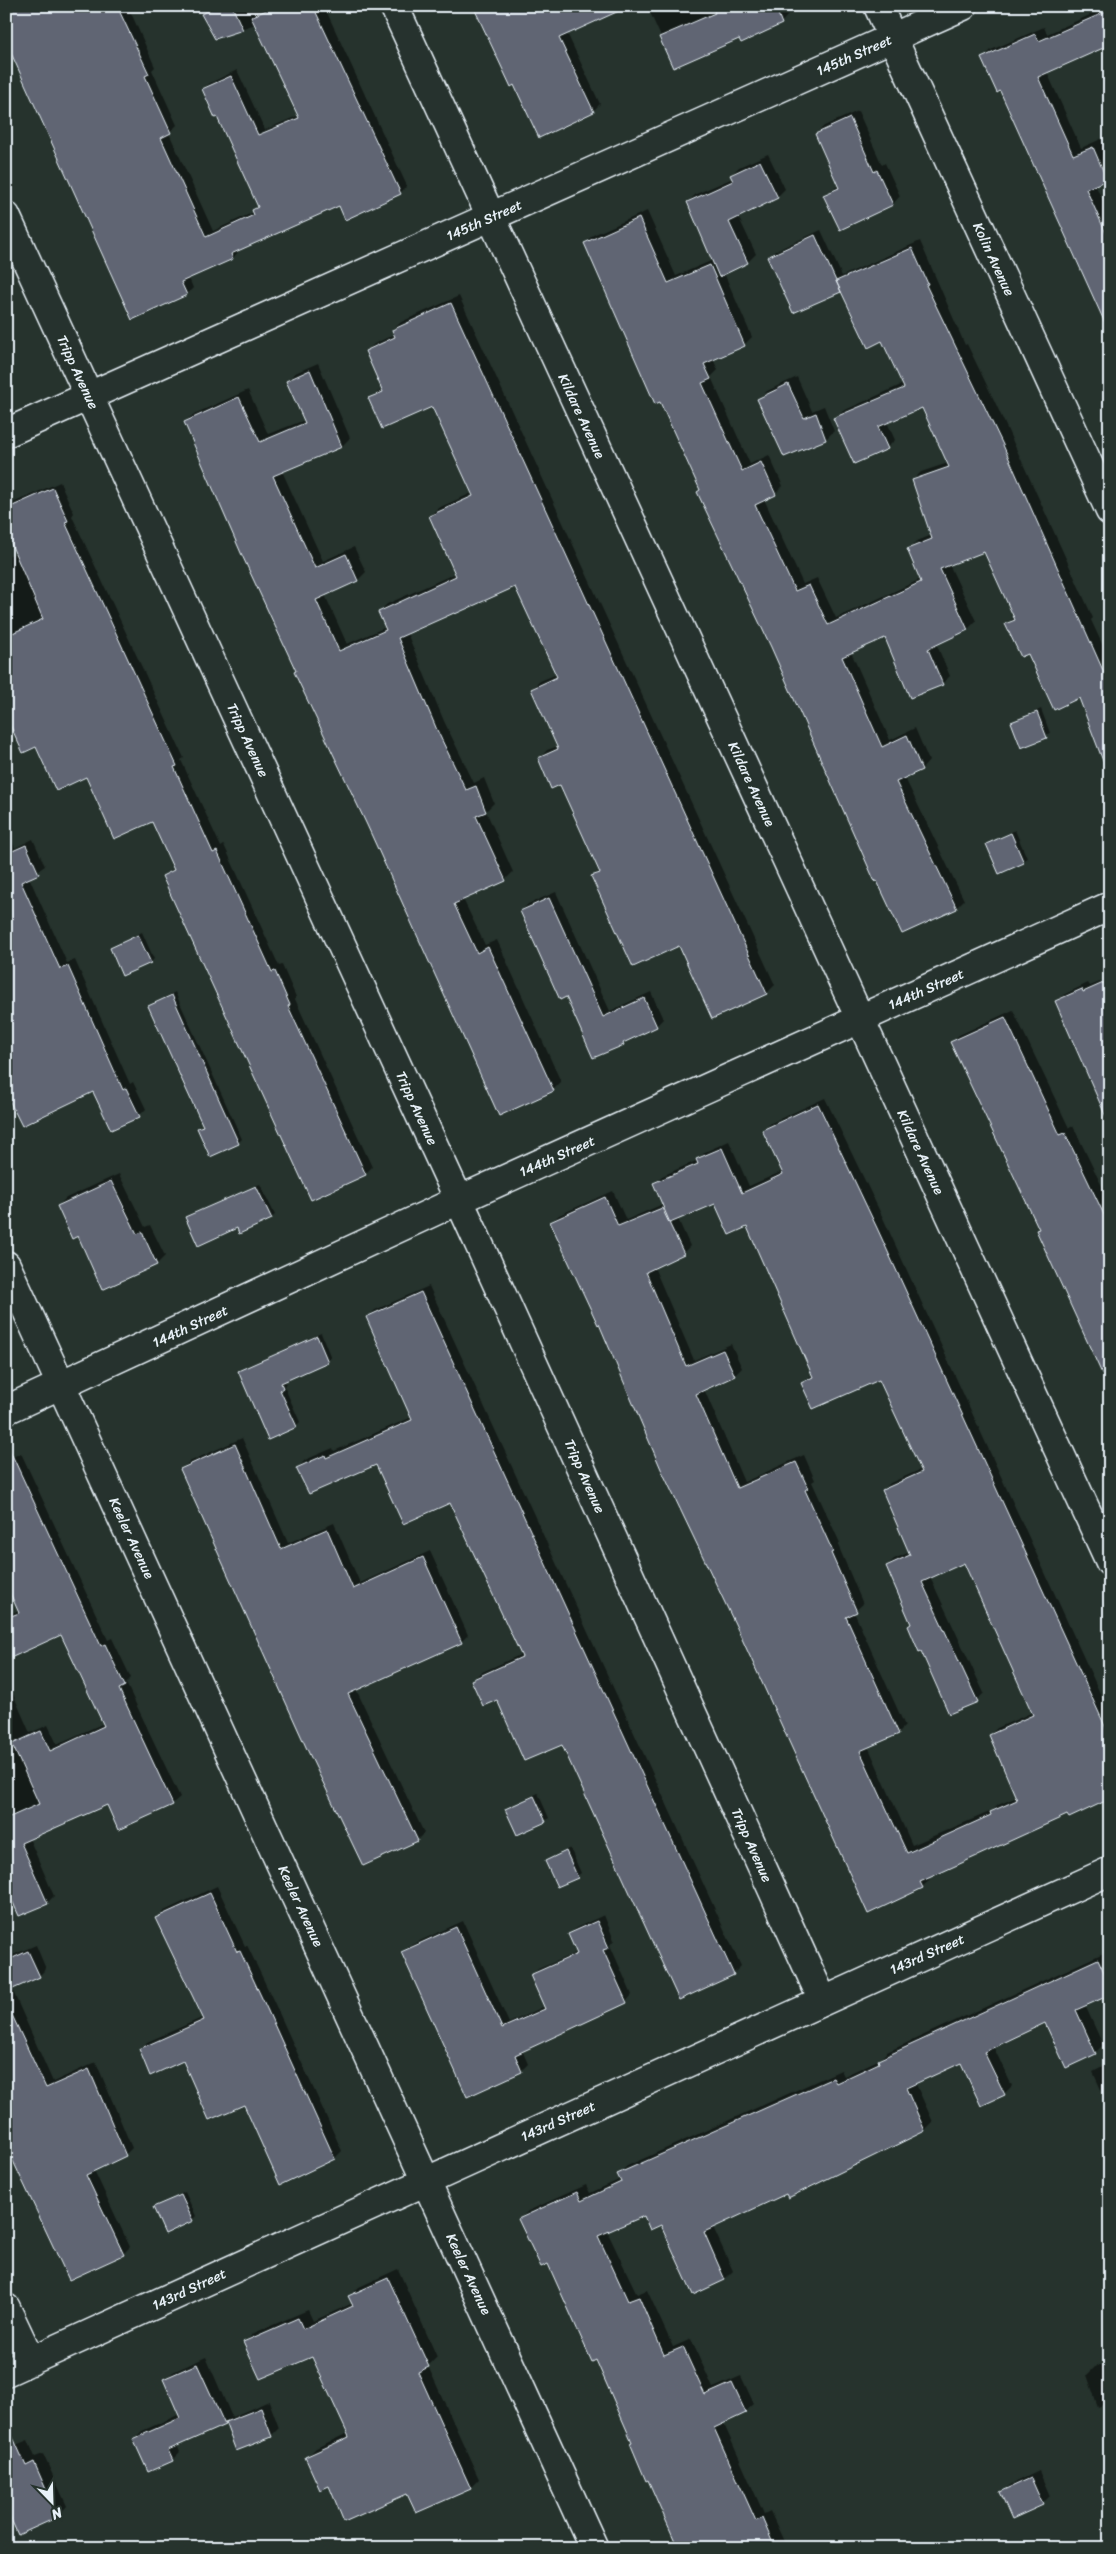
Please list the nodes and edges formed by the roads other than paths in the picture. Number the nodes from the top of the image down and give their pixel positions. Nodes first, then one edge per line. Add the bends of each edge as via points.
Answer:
1 (394, 6) edge
2 (878, 6) edge
3 (963, 6) edge
4 (893, 38) junction
5 (6, 216) edge
6 (491, 217) junction
7 (89, 395) junction
8 (6, 433) edge
9 (1110, 511) edge
10 (1110, 906) edge
11 (860, 1019) junction
12 (459, 1200) junction
13 (6, 1265) edge
14 (62, 1385) junction
15 (6, 1410) edge
16 (1110, 1562) edge
17 (1110, 1871) edge
18 (823, 2001) junction
19 (426, 2181) junction
20 (6, 2308) edge
21 (31, 2361) junction
22 (6, 2372) edge
23 (594, 2548) edge

1 - 6 street, Kildare Avenue
2 - 4 street, Kolin Avenue
3 - 4 street, 145th Street
4 - 6 street, 145th Street
4 - 9 street, Kolin Avenue
5 - 7 street, Tripp Avenue
6 - 7 street, 145th Street
6 - 11 street, Kildare Avenue
7 - 8 street, 145th Street
7 - 12 street, Tripp Avenue
10 - 11 street, 144th Street
11 - 12 street, 144th Street
11 - 16 street, Kildare Avenue
12 - 14 street, 144th Street
12 - 18 street, Tripp Avenue
13 - 14 street, Keeler Avenue
14 - 15 street, 144th Street
14 - 19 street, Keeler Avenue
17 - 18 street, 143rd Street
18 - 19 street, 143rd Street
19 - 21 street, 143rd Street
19 - 23 street, Keeler Avenue
20 - 21 street
21 - 22 street, 143rd Street

